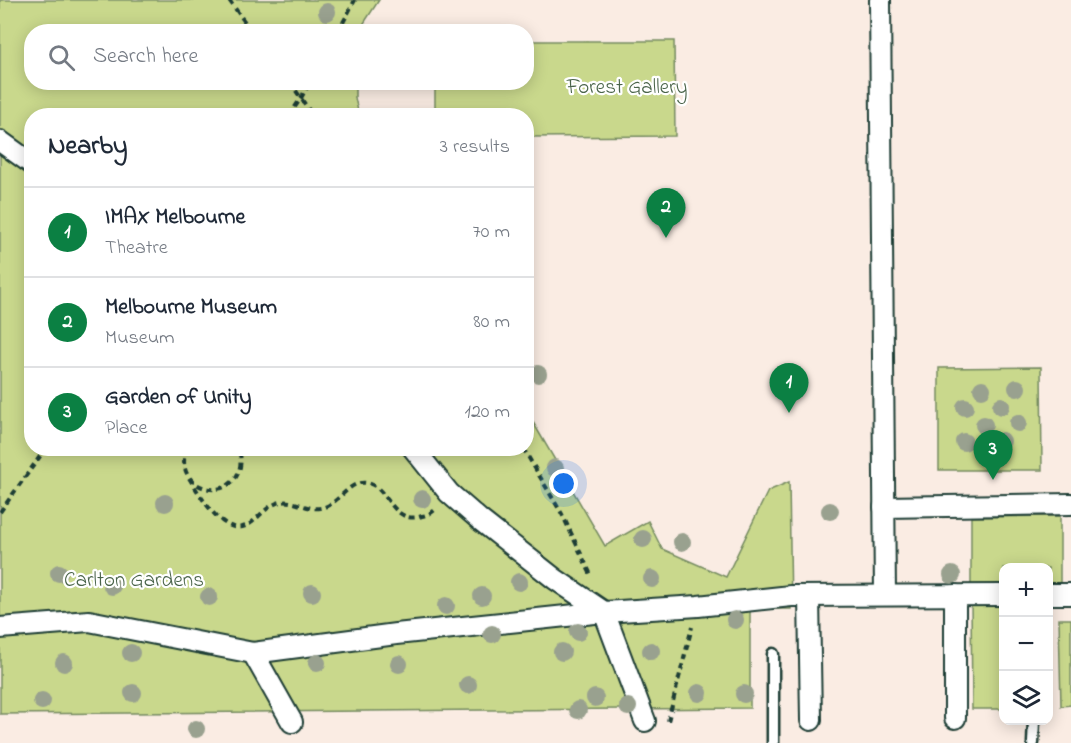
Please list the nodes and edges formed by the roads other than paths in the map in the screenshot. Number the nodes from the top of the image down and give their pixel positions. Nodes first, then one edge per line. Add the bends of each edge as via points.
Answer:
1 (880, 0) edge
2 (0, 141) edge
3 (24, 158) edge
4 (419, 456) edge
5 (1071, 504) edge
6 (884, 507) junction
7 (1053, 594) edge
8 (1071, 594) edge
9 (885, 595) junction
10 (955, 595) junction
11 (999, 595) edge
12 (809, 596) junction
13 (604, 612) junction
14 (0, 628) edge
15 (253, 653) junction
16 (773, 654) dead end
17 (955, 718) dead end
18 (811, 720) dead end
19 (645, 721) dead end
20 (292, 722) dead end
21 (1034, 725) edge
22 (773, 743) edge
23 (1033, 743) edge

1 - 6 street
2 - 3 street
4 - 13 street via 449,493 480,520
5 - 6 street
6 - 9 street
7 - 8 street
9 - 10 street
9 - 12 street
10 - 11 street
10 - 17 street
12 - 13 street
12 - 18 street
13 - 15 street
13 - 19 street
14 - 15 street via 89,621
15 - 20 street
16 - 22 lane
21 - 23 lane

